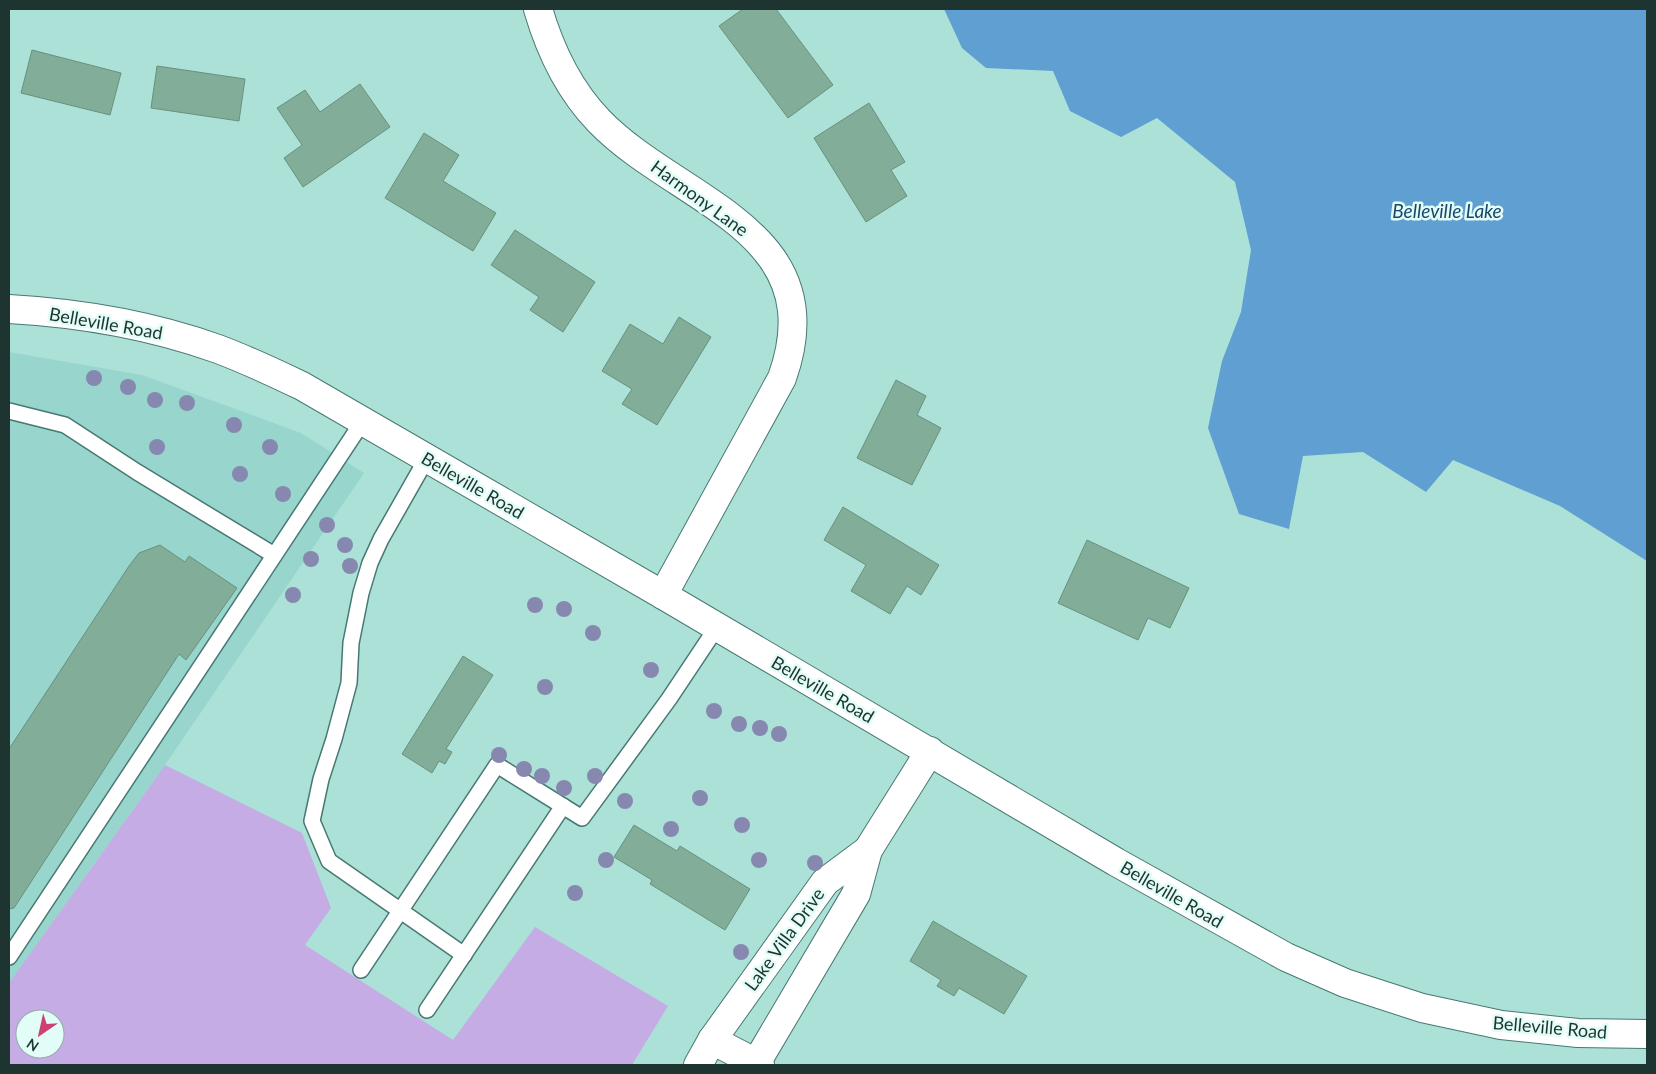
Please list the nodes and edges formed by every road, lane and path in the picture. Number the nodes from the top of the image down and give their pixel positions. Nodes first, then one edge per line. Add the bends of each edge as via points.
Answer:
1 (538, 9) edge
2 (9, 309) edge
3 (9, 411) edge
4 (363, 421) junction
5 (427, 458) junction
6 (274, 555) junction
7 (664, 595) junction
8 (717, 626) junction
9 (930, 751) junction
10 (563, 806) junction
11 (868, 850) junction
12 (400, 912) junction
13 (464, 955) junction
14 (9, 956) edge
15 (361, 970) dead end
16 (427, 1010) dead end
17 (1647, 1034) edge
18 (712, 1040) junction
19 (698, 1065) edge
20 (757, 1065) edge

1 - 7 main road, Harmony Lane via 564,75 599,121 628,147 744,226 766,248 785,282 790,301 792,340 782,378
2 - 4 main road, Belleville Road via 113,321 218,349 302,386
3 - 6 lane via 65,425
4 - 5 main road, Belleville Road
4 - 6 lane
5 - 7 main road, Belleville Road
5 - 12 lane via 370,563 351,643 348,683 312,821 329,861
6 - 14 lane
7 - 8 main road, Belleville Road
8 - 9 main road, Belleville Road
8 - 10 lane via 669,699 582,818
9 - 11 main road, Lake Villa Drive
9 - 17 main road, Belleville Road via 1229,927 1286,958 1345,983 1422,1008 1501,1025 1578,1033
10 - 12 lane via 498,765
10 - 13 lane
11 - 18 main road, Lake Villa Drive via 825,882
11 - 20 main road, Lake Villa Drive via 856,894
12 - 13 lane
12 - 15 lane
13 - 16 lane
18 - 19 main road, Lake Villa Drive
18 - 20 main road, Lake Villa Drive

